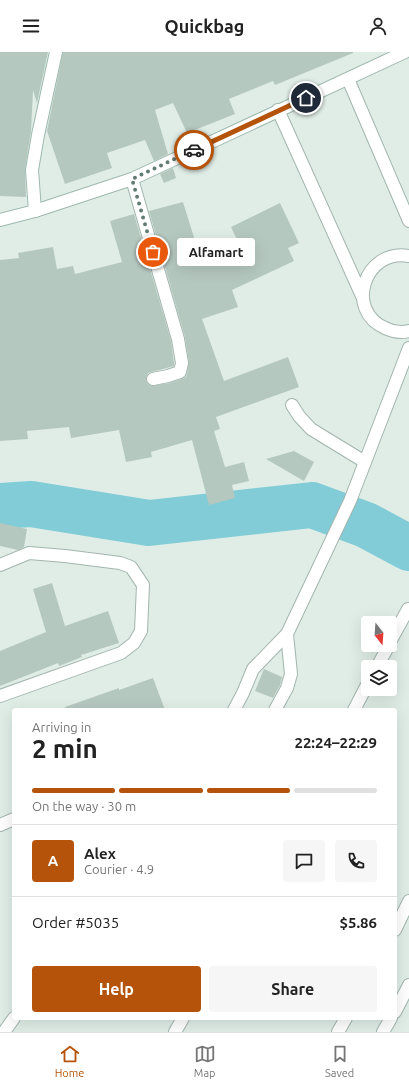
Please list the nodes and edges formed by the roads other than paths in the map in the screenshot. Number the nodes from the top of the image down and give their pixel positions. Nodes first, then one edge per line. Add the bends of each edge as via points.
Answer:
1 (56, 52) edge
2 (405, 52) edge
3 (348, 79) junction
4 (278, 110) junction
5 (132, 179) junction
6 (35, 210) junction
7 (0, 220) edge
8 (409, 221) edge
9 (409, 256) edge
10 (362, 296) junction
11 (409, 331) edge
12 (409, 348) edge
13 (153, 379) dead end
14 (292, 405) dead end
15 (365, 462) junction
16 (0, 564) edge
17 (408, 608) edge
18 (397, 629) edge
19 (287, 634) junction
20 (0, 696) edge
21 (361, 696) edge
22 (235, 708) edge
23 (276, 708) edge
24 (355, 708) edge
25 (12, 820) edge
26 (0, 824) edge
27 (409, 901) edge
28 (397, 926) edge
29 (409, 985) edge
30 (397, 1008) edge
31 (13, 1020) edge
32 (182, 1020) edge
33 (345, 1020) edge
34 (390, 1020) edge
35 (4, 1032) edge
36 (174, 1032) edge
37 (338, 1032) edge
38 (383, 1032) edge

1 - 6 street via 32,170
2 - 3 street
3 - 4 street
3 - 8 street
4 - 5 street
4 - 10 street
5 - 6 street
5 - 13 street via 178,339 182,363 180,372
6 - 7 street
9 - 10 street via 390,256 379,262 370,271 364,283
10 - 11 street via 371,318 381,326 392,331
12 - 15 street
14 - 15 street via 311,430
15 - 19 street via 350,501
16 - 20 street via 29,553 120,563 131,568 143,584 141,630 134,643 121,653
17 - 18 street
19 - 22 street via 253,669
19 - 23 street via 291,674
21 - 24 street
25 - 26 street
27 - 28 street
29 - 30 street
31 - 35 street
32 - 36 street
33 - 37 street
34 - 38 street

